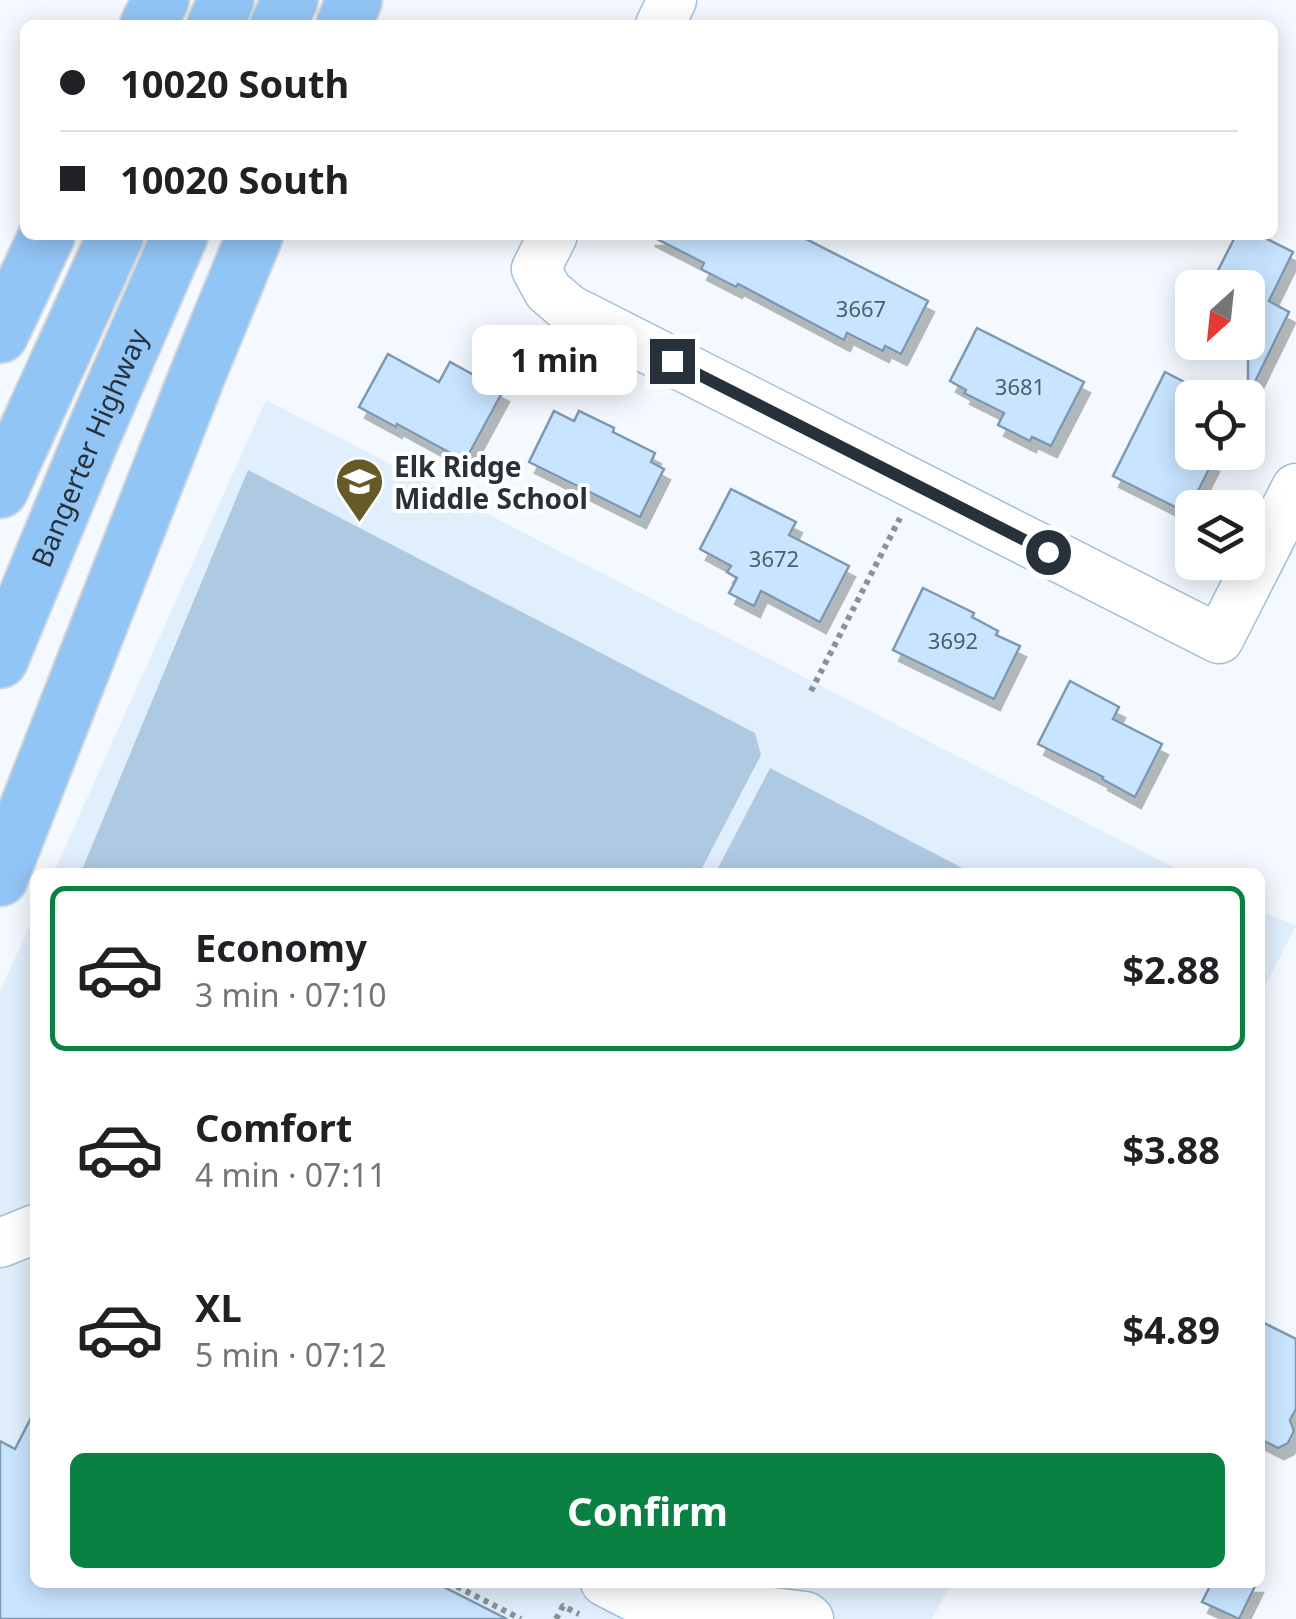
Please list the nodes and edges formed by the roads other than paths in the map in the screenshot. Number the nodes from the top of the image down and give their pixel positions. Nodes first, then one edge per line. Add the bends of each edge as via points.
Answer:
1 (45, 240) edge
2 (114, 240) edge
3 (178, 240) edge
4 (253, 240) edge
5 (545, 252) edge
6 (0, 335) edge
7 (1296, 488) edge
8 (0, 490) edge
9 (0, 660) edge
10 (0, 878) edge
11 (30, 1231) edge
12 (0, 1243) edge
13 (617, 1588) edge
14 (722, 1612) edge
15 (809, 1619) edge

1 - 6 highway
2 - 8 highway
3 - 9 highway, Bangerter Highway
4 - 10 highway
5 - 7 street via 548,291 570,309 1219,639
11 - 12 street
13 - 14 street via 652,1606
14 - 15 street

